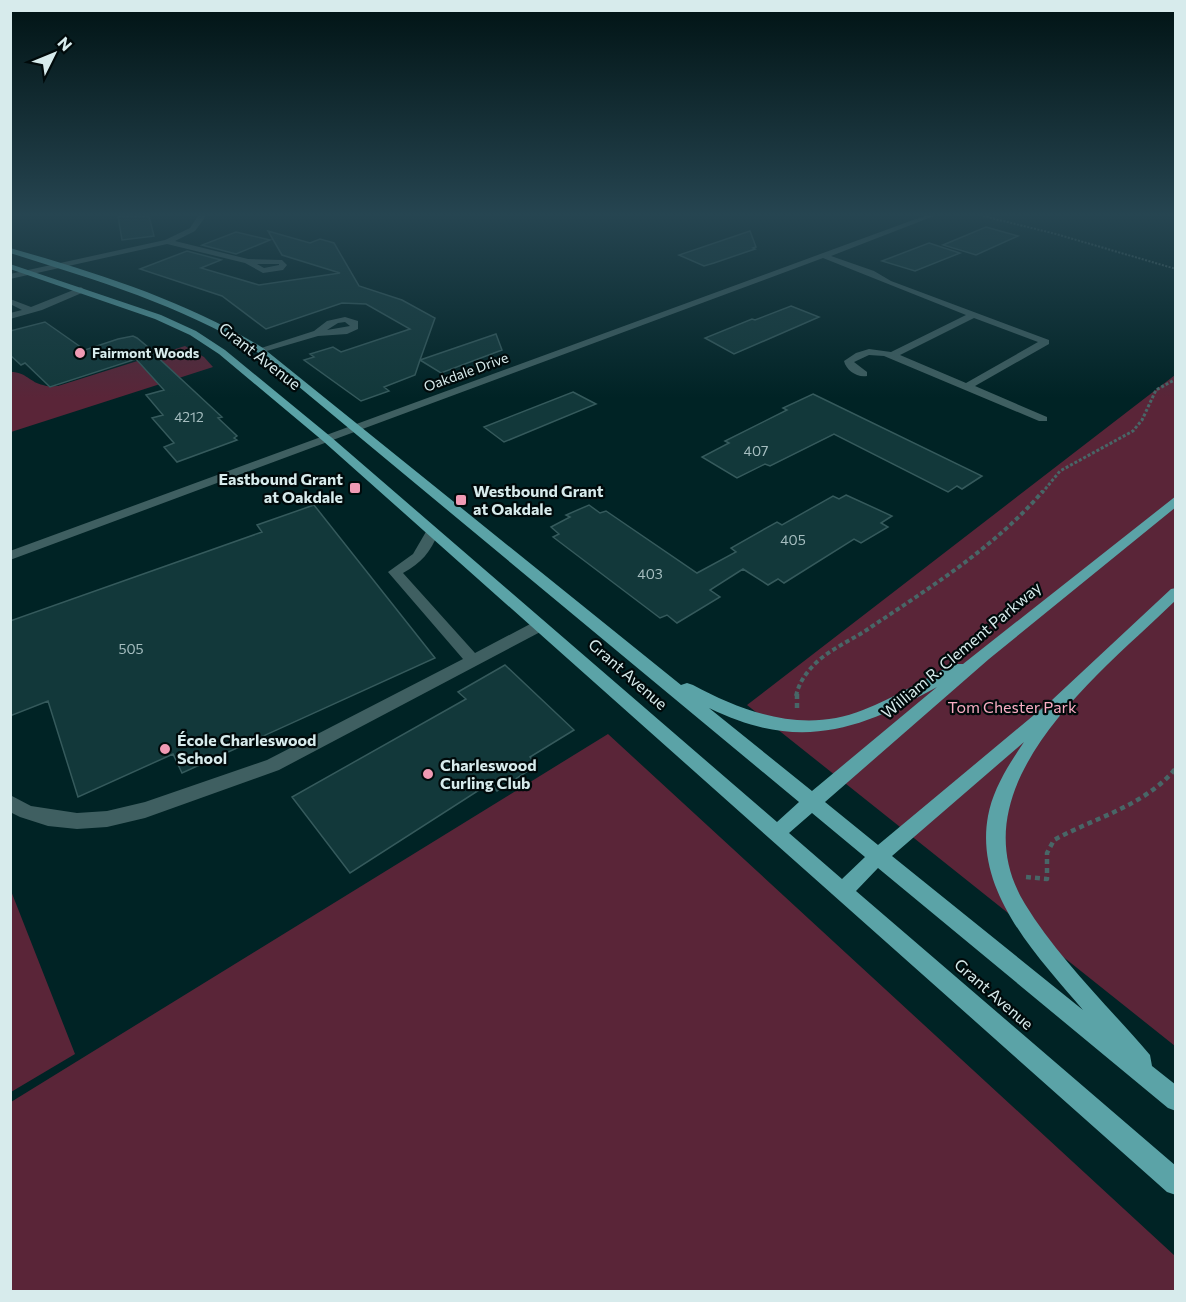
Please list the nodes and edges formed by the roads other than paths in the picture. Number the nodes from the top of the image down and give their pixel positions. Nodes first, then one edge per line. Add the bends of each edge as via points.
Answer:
1 (41, 277) edge
2 (90, 277) edge
3 (765, 277) edge
4 (878, 277) edge
5 (81, 290) junction
6 (10, 300) edge
7 (30, 310) junction
8 (974, 315) junction
9 (10, 316) edge
10 (317, 333) dead end
11 (260, 350) junction
12 (892, 355) junction
13 (862, 374) dead end
14 (966, 387) junction
15 (1043, 419) dead end
16 (357, 428) junction
17 (327, 439) junction
18 (1176, 500) edge
19 (432, 532) junction
20 (10, 556) edge
21 (1176, 592) edge
22 (539, 626) junction
23 (984, 655) junction
24 (474, 661) junction
25 (655, 672) junction
26 (1058, 704) junction
27 (10, 802) edge
28 (813, 802) junction
29 (775, 834) junction
30 (879, 855) junction
31 (843, 891) junction
32 (1173, 1097) edge
33 (1176, 1183) edge

1 - 5 main road, Grant Avenue
2 - 11 main road, Grant Avenue via 206,318
3 - 16 street, Oakdale Drive
4 - 8 street
5 - 7 street
5 - 17 main road, Grant Avenue via 193,333 222,352
6 - 7 street
7 - 9 street
8 - 12 street
8 - 14 street via 1046,342
10 - 11 street
11 - 16 main road, Grant Avenue
12 - 13 street via 872,351 849,361
12 - 14 street
14 - 15 street
16 - 17 street, Oakdale Drive
16 - 25 main road, Grant Avenue
17 - 19 main road, Grant Avenue
17 - 20 street, Oakdale Drive
18 - 23 main road, William R. Clement Parkway
19 - 22 main road, Grant Avenue
19 - 24 street via 424,552 395,572
21 - 26 main road
22 - 24 street
22 - 29 main road, Grant Avenue
23 - 25 main road via 867,715 816,724 776,724 752,719
23 - 28 main road, William R. Clement Parkway
24 - 27 street via 273,765 145,810 77,821 38,815
25 - 28 main road, Grant Avenue
26 - 30 main road
26 - 32 main road via 1008,784 997,815 994,847 1001,874 1016,909 1051,956
28 - 29 main road, William R. Clement Parkway
28 - 30 main road, Grant Avenue
29 - 31 main road, Grant Avenue
30 - 31 main road
30 - 32 main road, Grant Avenue
31 - 33 main road, Grant Avenue

